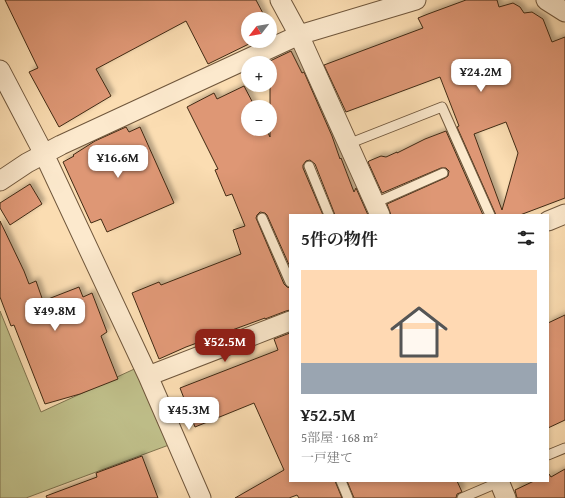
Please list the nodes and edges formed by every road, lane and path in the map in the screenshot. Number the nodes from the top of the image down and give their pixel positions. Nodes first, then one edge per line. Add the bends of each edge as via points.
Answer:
1 (280, 0) edge
2 (416, 0) edge
3 (546, 0) edge
4 (565, 12) edge
5 (299, 35) junction
6 (0, 70) edge
7 (348, 144) junction
8 (44, 154) junction
9 (309, 166) dead end
10 (443, 173) dead end
11 (0, 181) edge
12 (377, 209) edge
13 (329, 214) edge
14 (490, 214) edge
15 (565, 214) edge
16 (262, 218) dead end
17 (549, 220) edge
18 (289, 280) edge
19 (289, 321) edge
20 (148, 376) junction
21 (565, 448) edge
22 (549, 455) edge
23 (341, 482) edge
24 (493, 482) edge
25 (499, 482) edge
26 (201, 498) edge
27 (348, 498) edge
28 (462, 498) edge
29 (506, 498) edge

1 - 5 street
2 - 5 street
3 - 4 street
5 - 7 street
5 - 8 street
6 - 8 street
7 - 12 street
7 - 14 lane via 442,107
8 - 11 street
8 - 20 street
9 - 13 lane
10 - 12 lane
15 - 17 street
16 - 18 lane
19 - 20 street
20 - 26 street
21 - 22 lane
23 - 27 lane
24 - 28 lane via 490,486
25 - 29 street

